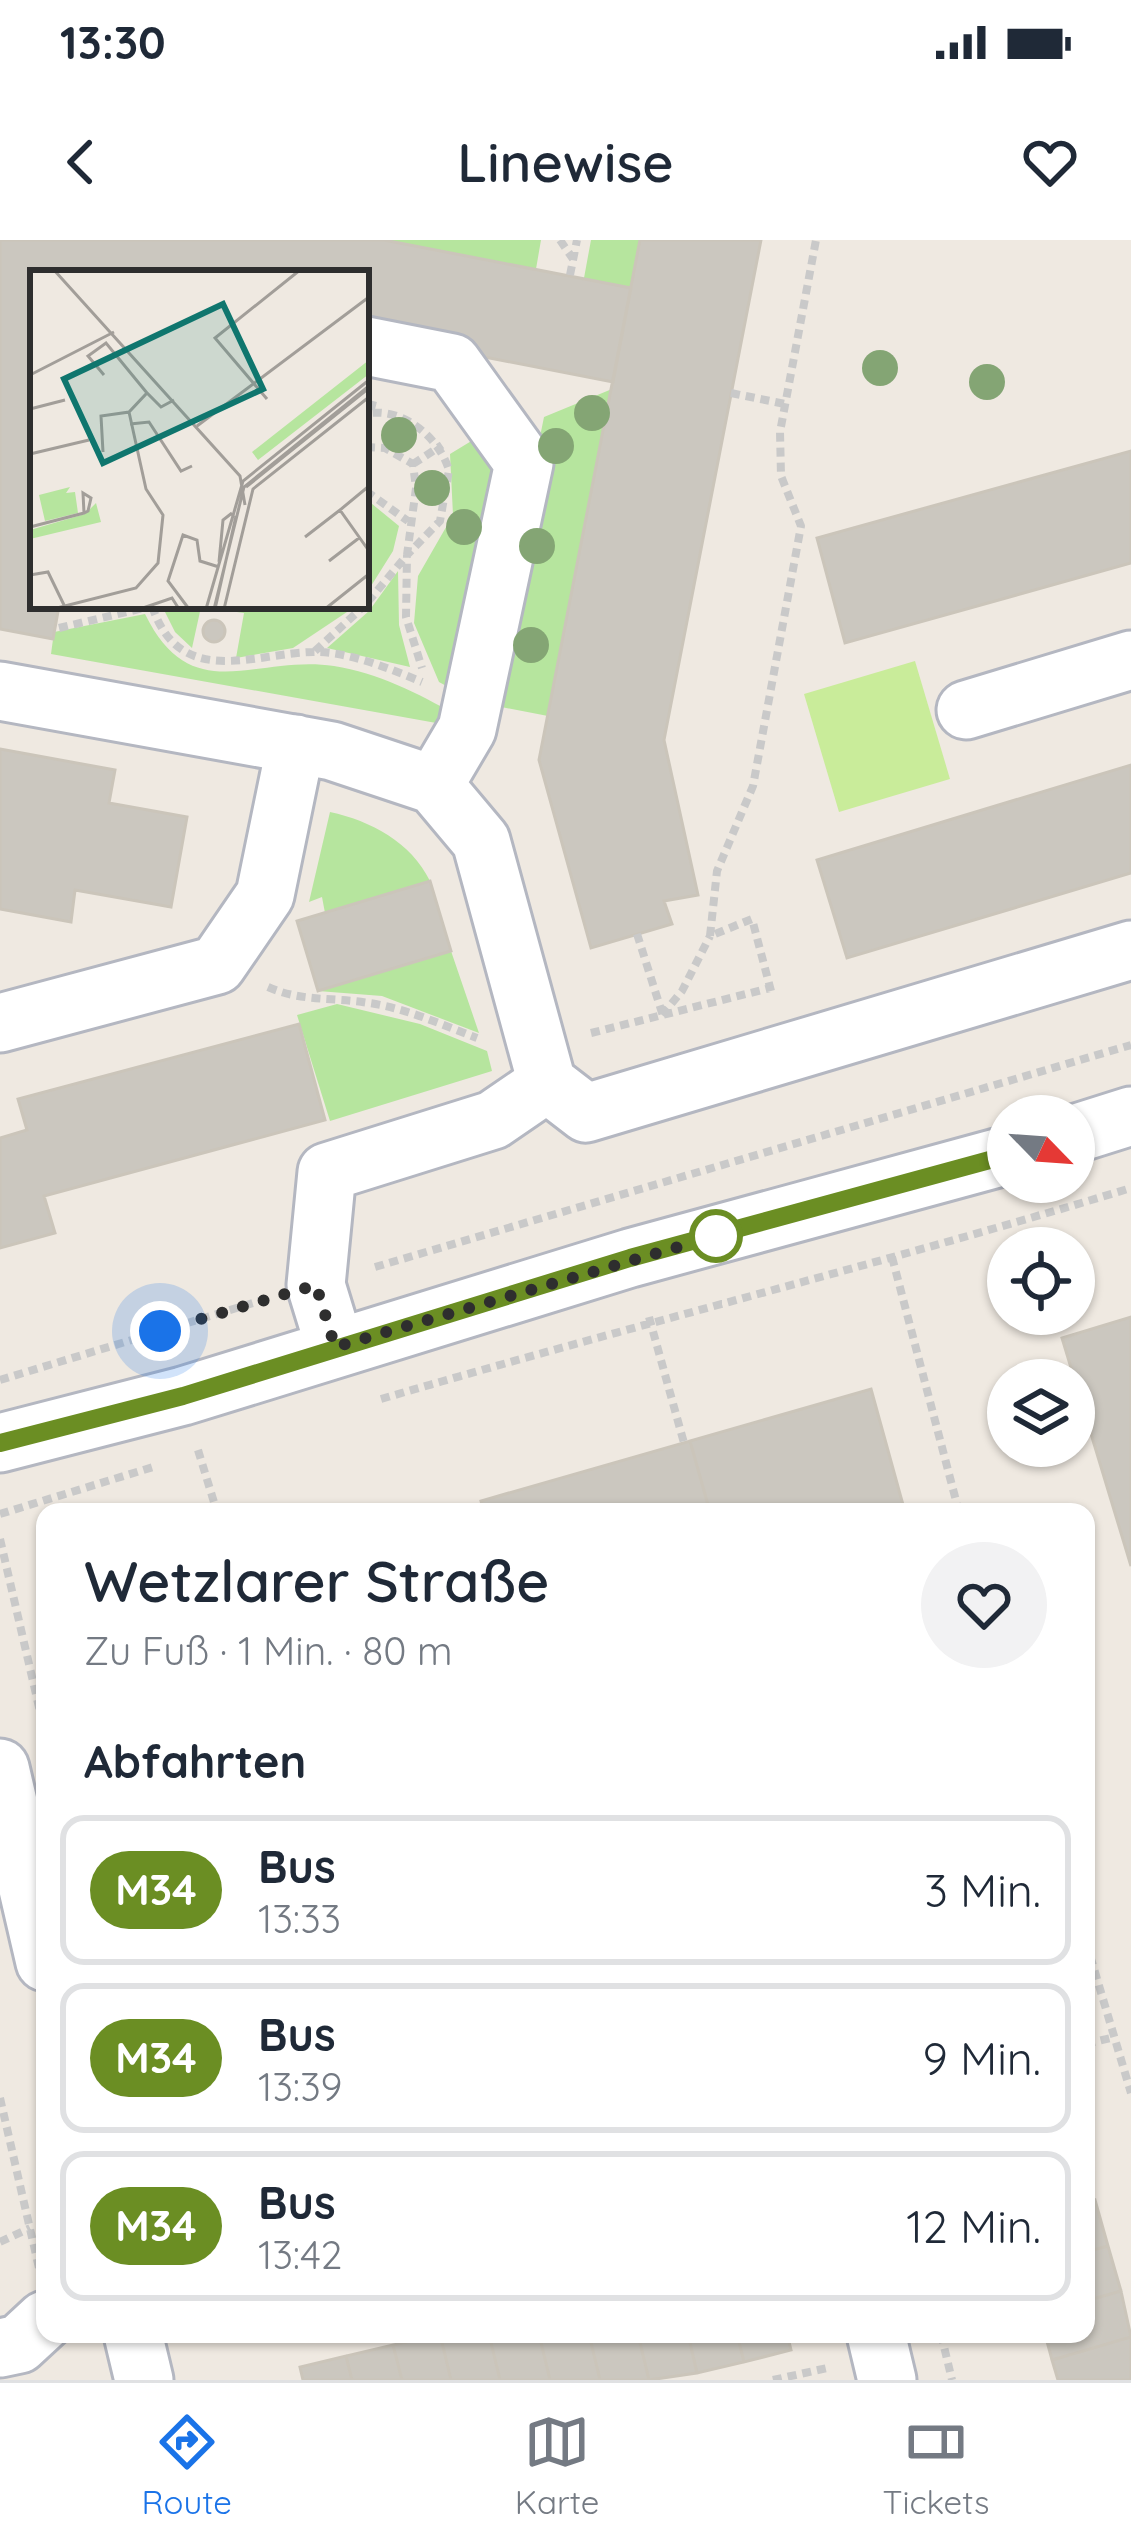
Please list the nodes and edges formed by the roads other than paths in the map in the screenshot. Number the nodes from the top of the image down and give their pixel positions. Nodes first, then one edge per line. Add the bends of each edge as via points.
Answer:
1 (370, 369) edge
2 (1131, 660) edge
3 (0, 691) edge
4 (966, 710) dead end
5 (296, 744) junction
6 (434, 785) junction
7 (1131, 950) edge
8 (14, 1008) edge
9 (542, 1064) junction
10 (1131, 1116) edge
11 (1095, 1127) edge
12 (987, 1161) edge
13 (335, 1347) junction
14 (0, 1443) edge
15 (0, 1772) edge
16 (36, 1924) edge
17 (36, 2310) edge
18 (135, 2343) edge
19 (878, 2343) edge
20 (0, 2348) edge
21 (144, 2380) edge
22 (887, 2380) edge

1 - 6 street via 452,363 524,464 466,729
2 - 4 street
3 - 5 street
5 - 6 street
5 - 8 street via 265,895 217,965
6 - 9 street via 481,841
7 - 9 street via 586,1114
9 - 13 street via 493,1120 327,1172 316,1285
10 - 11 street
12 - 13 street
13 - 14 street
15 - 16 street
17 - 20 street via 19,2344
18 - 21 street
19 - 22 street

